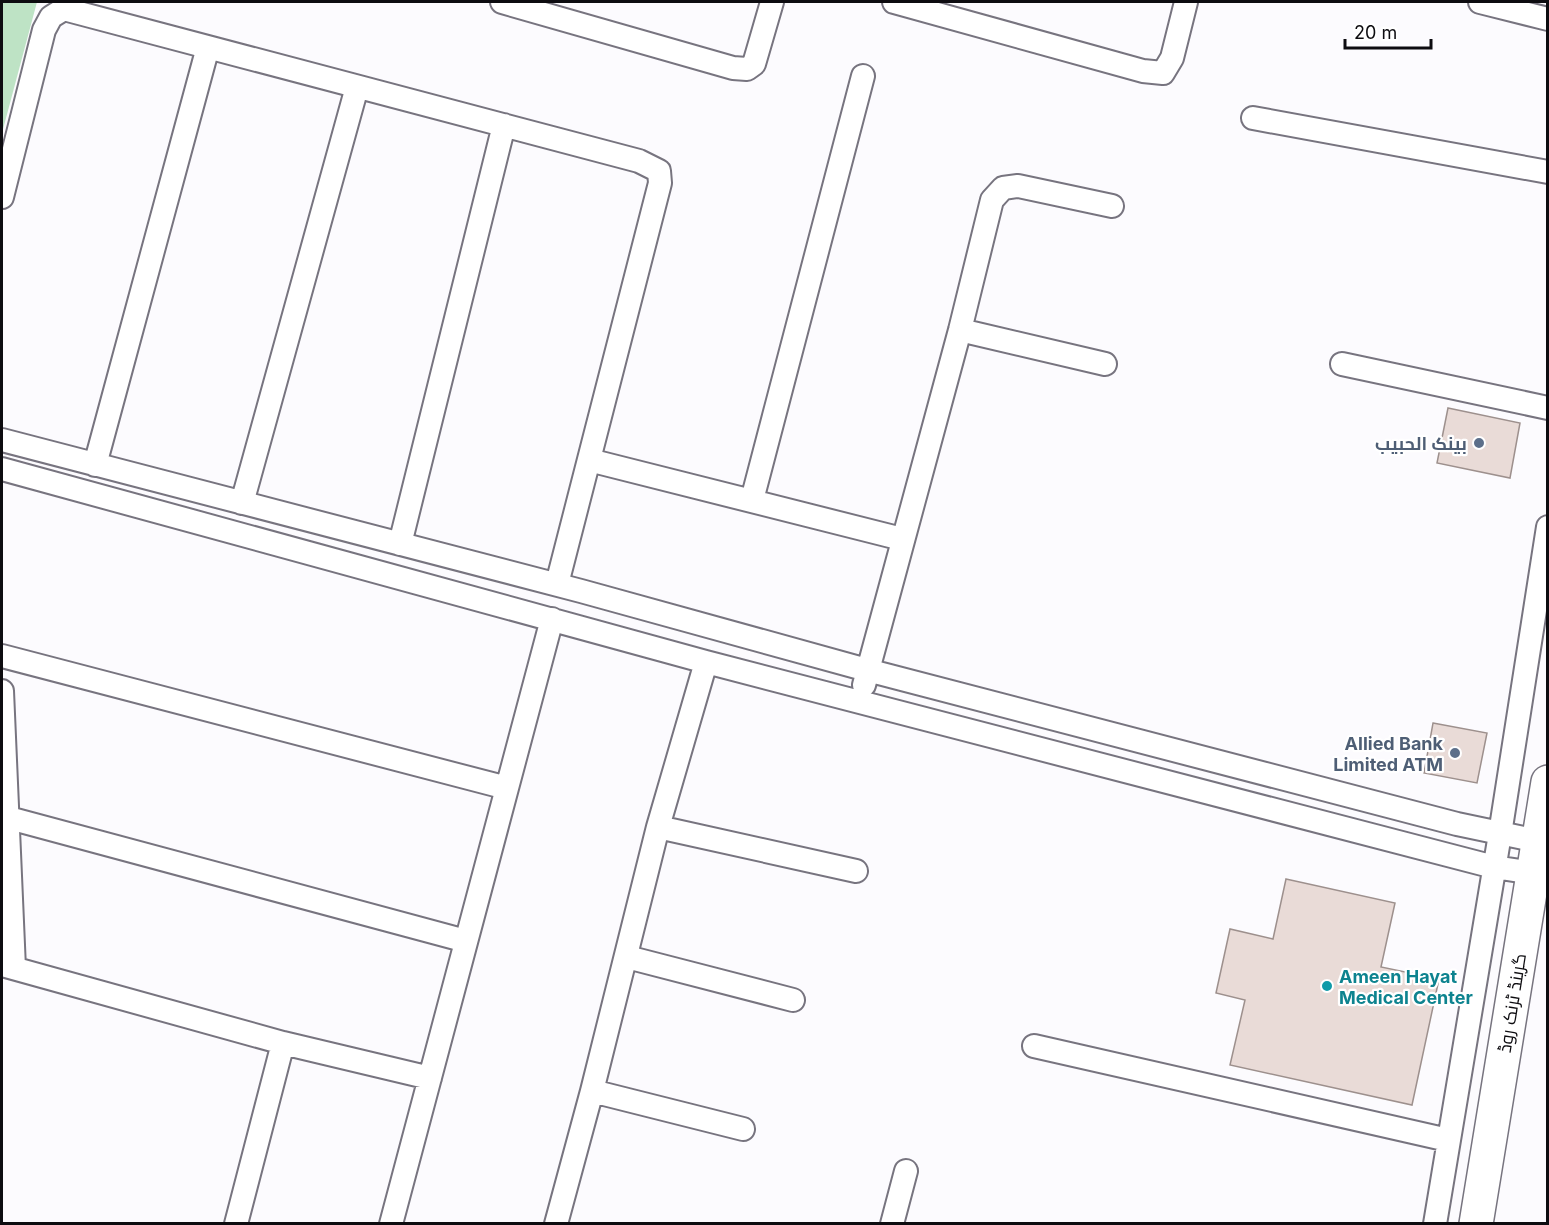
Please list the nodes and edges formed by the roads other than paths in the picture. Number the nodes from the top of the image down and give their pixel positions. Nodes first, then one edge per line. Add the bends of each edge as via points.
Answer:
1 (502, 2) edge
2 (772, 2) edge
3 (894, 2) edge
4 (1186, 2) edge
5 (1480, 2) edge
6 (1548, 19) edge
7 (208, 47) junction
8 (863, 76) dead end
9 (357, 87) junction
10 (1253, 118) dead end
11 (504, 125) junction
12 (1548, 172) edge
13 (2, 197) edge
14 (1112, 206) dead end
15 (960, 330) junction
16 (1105, 364) dead end
17 (1342, 364) dead end
18 (1548, 408) edge
19 (2, 440) edge
20 (589, 460) junction
21 (95, 465) junction
22 (2, 469) edge
23 (752, 500) junction
24 (242, 503) junction
25 (1548, 526) edge
26 (903, 539) junction
27 (400, 544) junction
28 (534, 579) junction
29 (557, 585) junction
30 (581, 591) junction
31 (526, 612) junction
32 (562, 622) junction
33 (2, 656) edge
34 (706, 662) junction
35 (867, 670) junction
36 (2, 691) edge
37 (861, 701) junction
38 (1548, 782) edge
39 (507, 788) junction
40 (9, 818) junction
41 (658, 827) junction
42 (1500, 834) junction
43 (1538, 841) junction
44 (1494, 867) junction
45 (856, 871) dead end
46 (1533, 873) junction
47 (466, 941) junction
48 (627, 957) junction
49 (8, 967) edge
50 (793, 1000) dead end
51 (283, 1043) junction
52 (1034, 1046) dead end
53 (430, 1078) junction
54 (592, 1091) junction
55 (743, 1129) dead end
56 (1448, 1140) junction
57 (906, 1171) dead end
58 (557, 1223) edge
59 (236, 1224) edge
60 (391, 1224) edge
61 (892, 1224) edge
62 (1435, 1224) edge
63 (1476, 1224) edge

1 - 2 street via 747,69 754,64
3 - 4 street via 1143,71 1163,73 1172,58
5 - 6 street
7 - 9 street
7 - 13 street via 64,9 51,17 44,30
7 - 21 street
8 - 23 street
9 - 11 street
9 - 24 street
10 - 12 street
11 - 20 street via 639,161 658,171 660,183
11 - 27 street
14 - 15 street via 1018,186 1003,188 992,200
15 - 16 street
15 - 26 street
17 - 18 street
19 - 21 street
20 - 23 street
20 - 29 street
21 - 24 street
22 - 31 street
23 - 26 street
24 - 27 street
25 - 42 street
26 - 35 street
27 - 28 street
28 - 29 street
28 - 31 street
29 - 30 street
30 - 32 street
30 - 35 street
31 - 32 street
32 - 34 street
32 - 39 street
33 - 39 street
34 - 37 street
34 - 41 street
35 - 37 street
35 - 42 street
36 - 40 street
37 - 44 street
38 - 43 highway, گرینڈ ٹرنک روڈ
39 - 47 street
40 - 47 street
40 - 49 street
41 - 45 street
41 - 48 street
42 - 43 street
42 - 44 street
43 - 46 highway, گرینڈ ٹرنک روڈ
44 - 46 street
44 - 56 street
46 - 63 highway, گرینڈ ٹرنک روڈ
47 - 53 street
48 - 50 street
48 - 54 street
49 - 51 street
51 - 53 street
51 - 59 street
52 - 56 street
53 - 60 street
54 - 55 street
54 - 58 street
56 - 62 street
57 - 61 street

